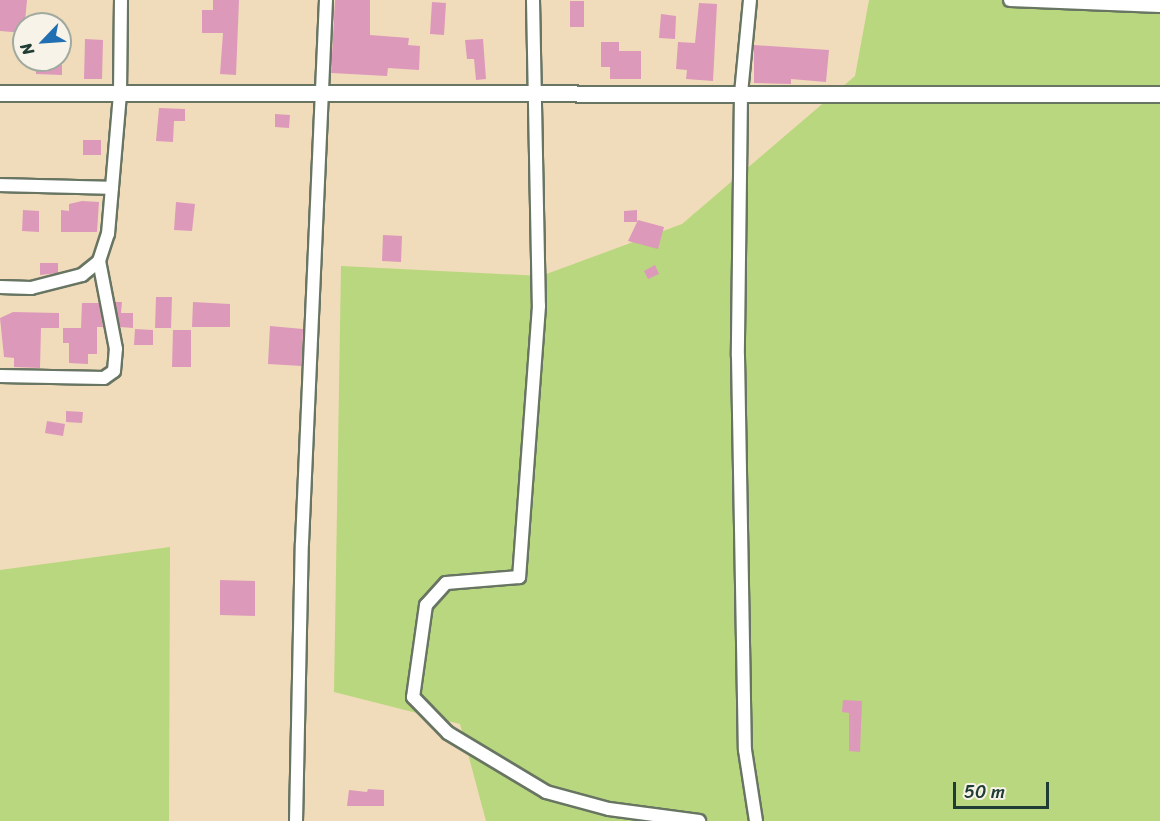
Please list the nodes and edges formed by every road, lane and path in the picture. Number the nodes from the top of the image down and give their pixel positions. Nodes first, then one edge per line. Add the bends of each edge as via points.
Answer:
1 (121, 0) edge
2 (326, 0) edge
3 (533, 0) edge
4 (750, 0) edge
5 (1010, 0) edge
6 (1160, 6) edge
7 (0, 93) edge
8 (120, 94) junction
9 (322, 94) junction
10 (537, 94) junction
11 (741, 94) junction
12 (1160, 94) edge
13 (0, 185) edge
14 (112, 188) junction
15 (99, 261) junction
16 (0, 287) edge
17 (0, 376) edge
18 (296, 821) edge
19 (699, 821) edge
20 (756, 821) edge

1 - 8 street
2 - 9 street
3 - 10 street
4 - 11 street
5 - 6 street
7 - 8 street
8 - 9 street
8 - 14 street
9 - 10 street
9 - 18 street via 302,543
10 - 11 street
10 - 19 street via 539,306 519,577 446,583 426,605 413,698 448,733 546,792 609,809
11 - 12 street
11 - 20 street via 738,356 745,750
13 - 14 street
14 - 15 street via 108,234
15 - 16 street via 72,278 31,288
15 - 17 street via 116,349 114,371 104,378

